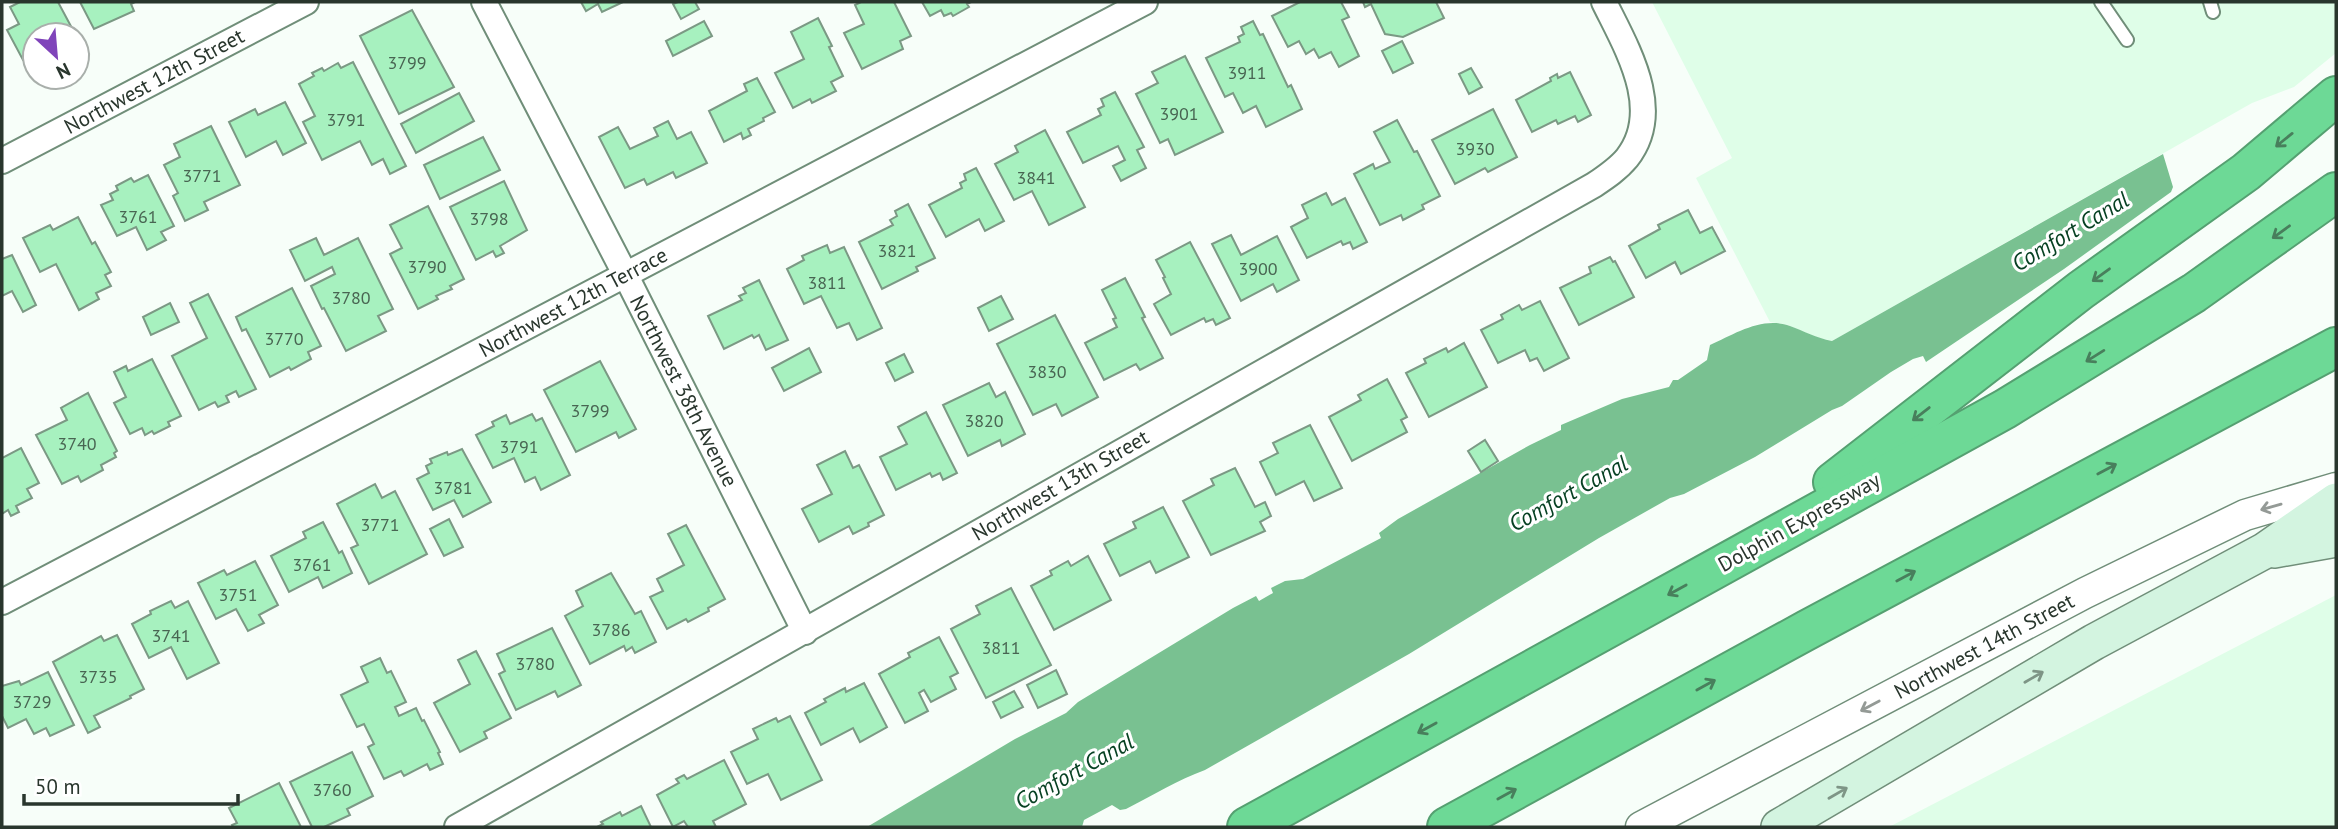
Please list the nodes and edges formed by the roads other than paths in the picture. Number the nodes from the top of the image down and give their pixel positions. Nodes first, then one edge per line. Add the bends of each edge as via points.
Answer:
1 (306, 2) edge
2 (484, 2) edge
3 (1145, 2) edge
4 (1604, 2) edge
5 (2101, 2) edge
6 (2127, 40) dead end
7 (2336, 96) edge
8 (2, 161) edge
9 (2336, 192) edge
10 (625, 274) junction
11 (2336, 347) edge
12 (2336, 488) edge
13 (2336, 501) edge
14 (2336, 539) edge
15 (2264, 551) junction
16 (1737, 557) junction
17 (2, 602) edge
18 (805, 632) junction
19 (1785, 826) edge
20 (457, 827) edge
21 (1247, 827) edge
22 (1447, 827) edge
23 (1640, 827) edge

1 - 8 street, Northwest 12th Street
2 - 10 street, Northwest 38th Avenue
3 - 10 street, Northwest 12th Terrace
4 - 18 street, Northwest 13th Street via 1635,68 1643,105 1637,140 1617,169
5 - 6 lane
7 -> 16 highway via 2246,172 2081,290
9 -> 16 highway, Dolphin Expressway via 2194,293 2070,371
10 - 17 street, Northwest 12th Terrace
10 - 18 street, Northwest 38th Avenue
22 -> 11 highway
12 -> 23 street, Northwest 14th Street via 2245,515 2085,593
13 - 15 main road
14 - 15 main road
19 -> 15 main road via 2094,642
16 -> 21 highway, Dolphin Expressway
18 - 20 street, Northwest 13th Street

